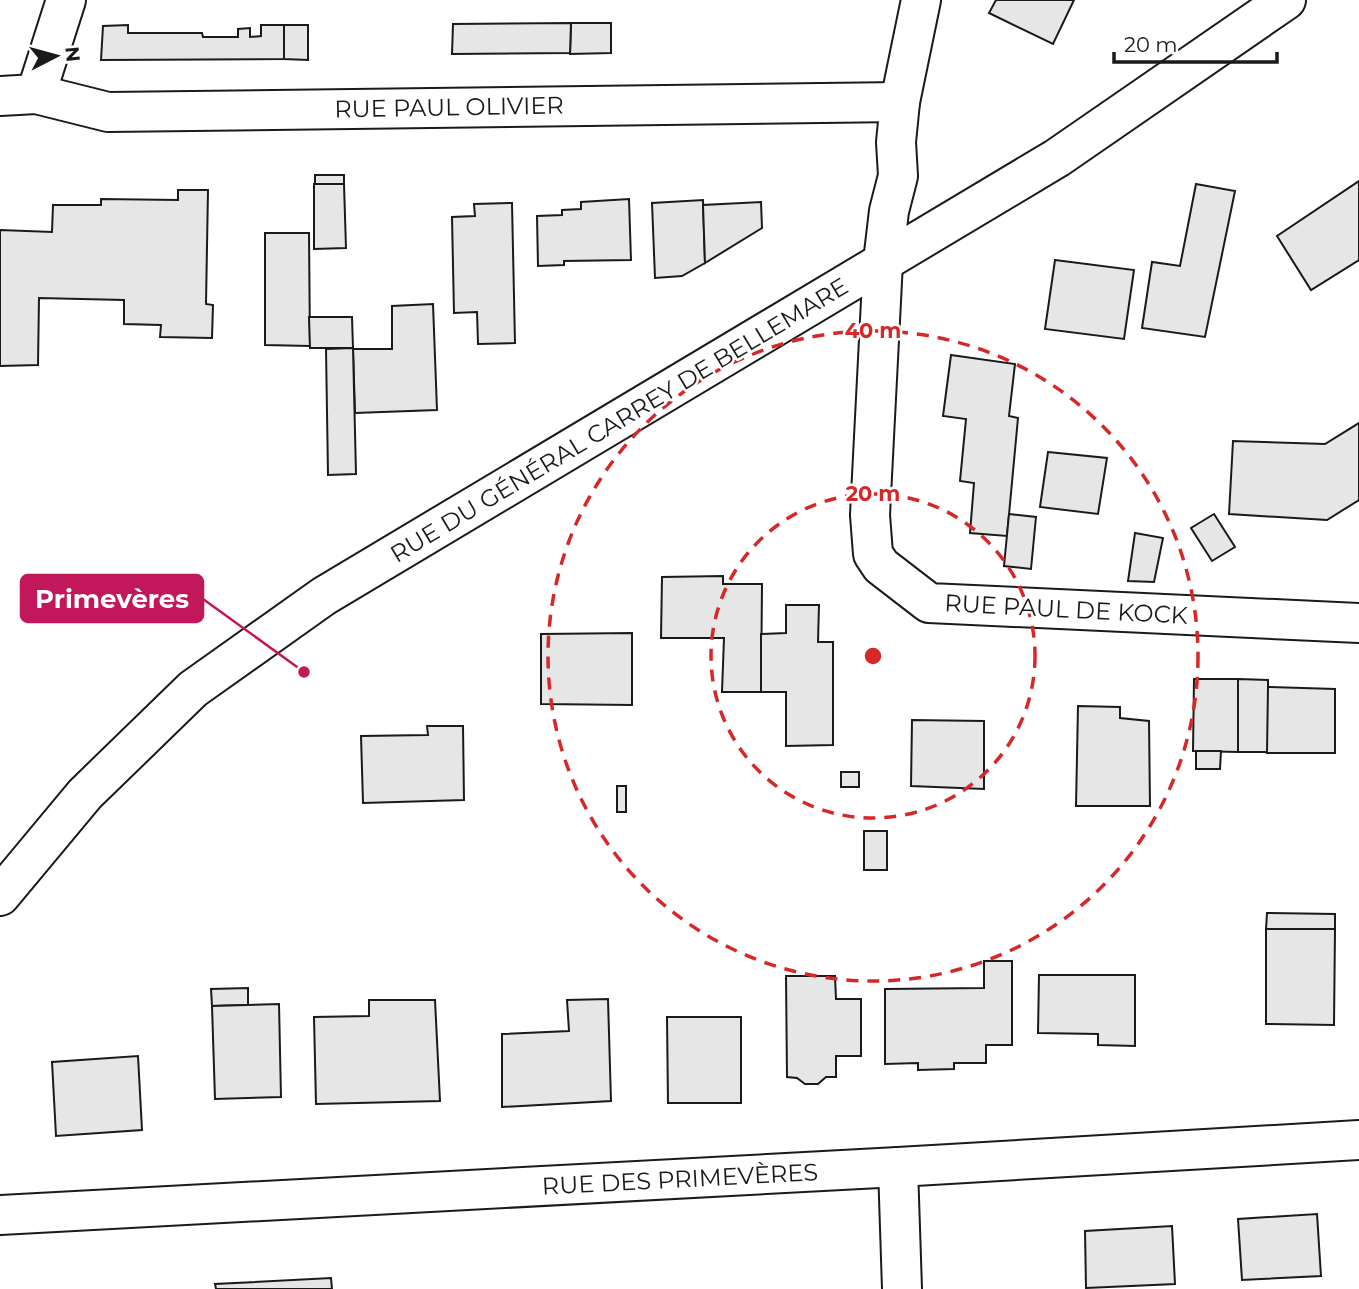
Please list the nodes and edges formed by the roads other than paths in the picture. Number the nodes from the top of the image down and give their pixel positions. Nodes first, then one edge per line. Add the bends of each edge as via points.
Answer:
1 (66, 0) edge
2 (921, 0) edge
3 (1286, 0) edge
4 (18, 95) edge
5 (900, 103) junction
6 (883, 262) junction
7 (1359, 623) edge
8 (0, 896) edge
9 (1359, 1140) edge
10 (898, 1167) junction
11 (0, 1215) edge
12 (902, 1289) edge

1 - 4 street
2 - 5 street
3 - 6 street, RUE DU GÉNÉRAL CARREY DE BELLEMARE via 1057,158
4 - 5 street, RUE PAUL OLIVIER via 108,112
5 - 6 street via 898,176 888,211
6 - 7 street, RUE PAUL DE KOCK via 870,515 873,554 881,566 929,603
6 - 8 street, RUE DU GÉNÉRAL CARREY DE BELLEMARE via 324,596 193,689 85,794
9 - 10 street, RUE DES PRIMEVÈRES
10 - 11 street, RUE DES PRIMEVÈRES
10 - 12 street

